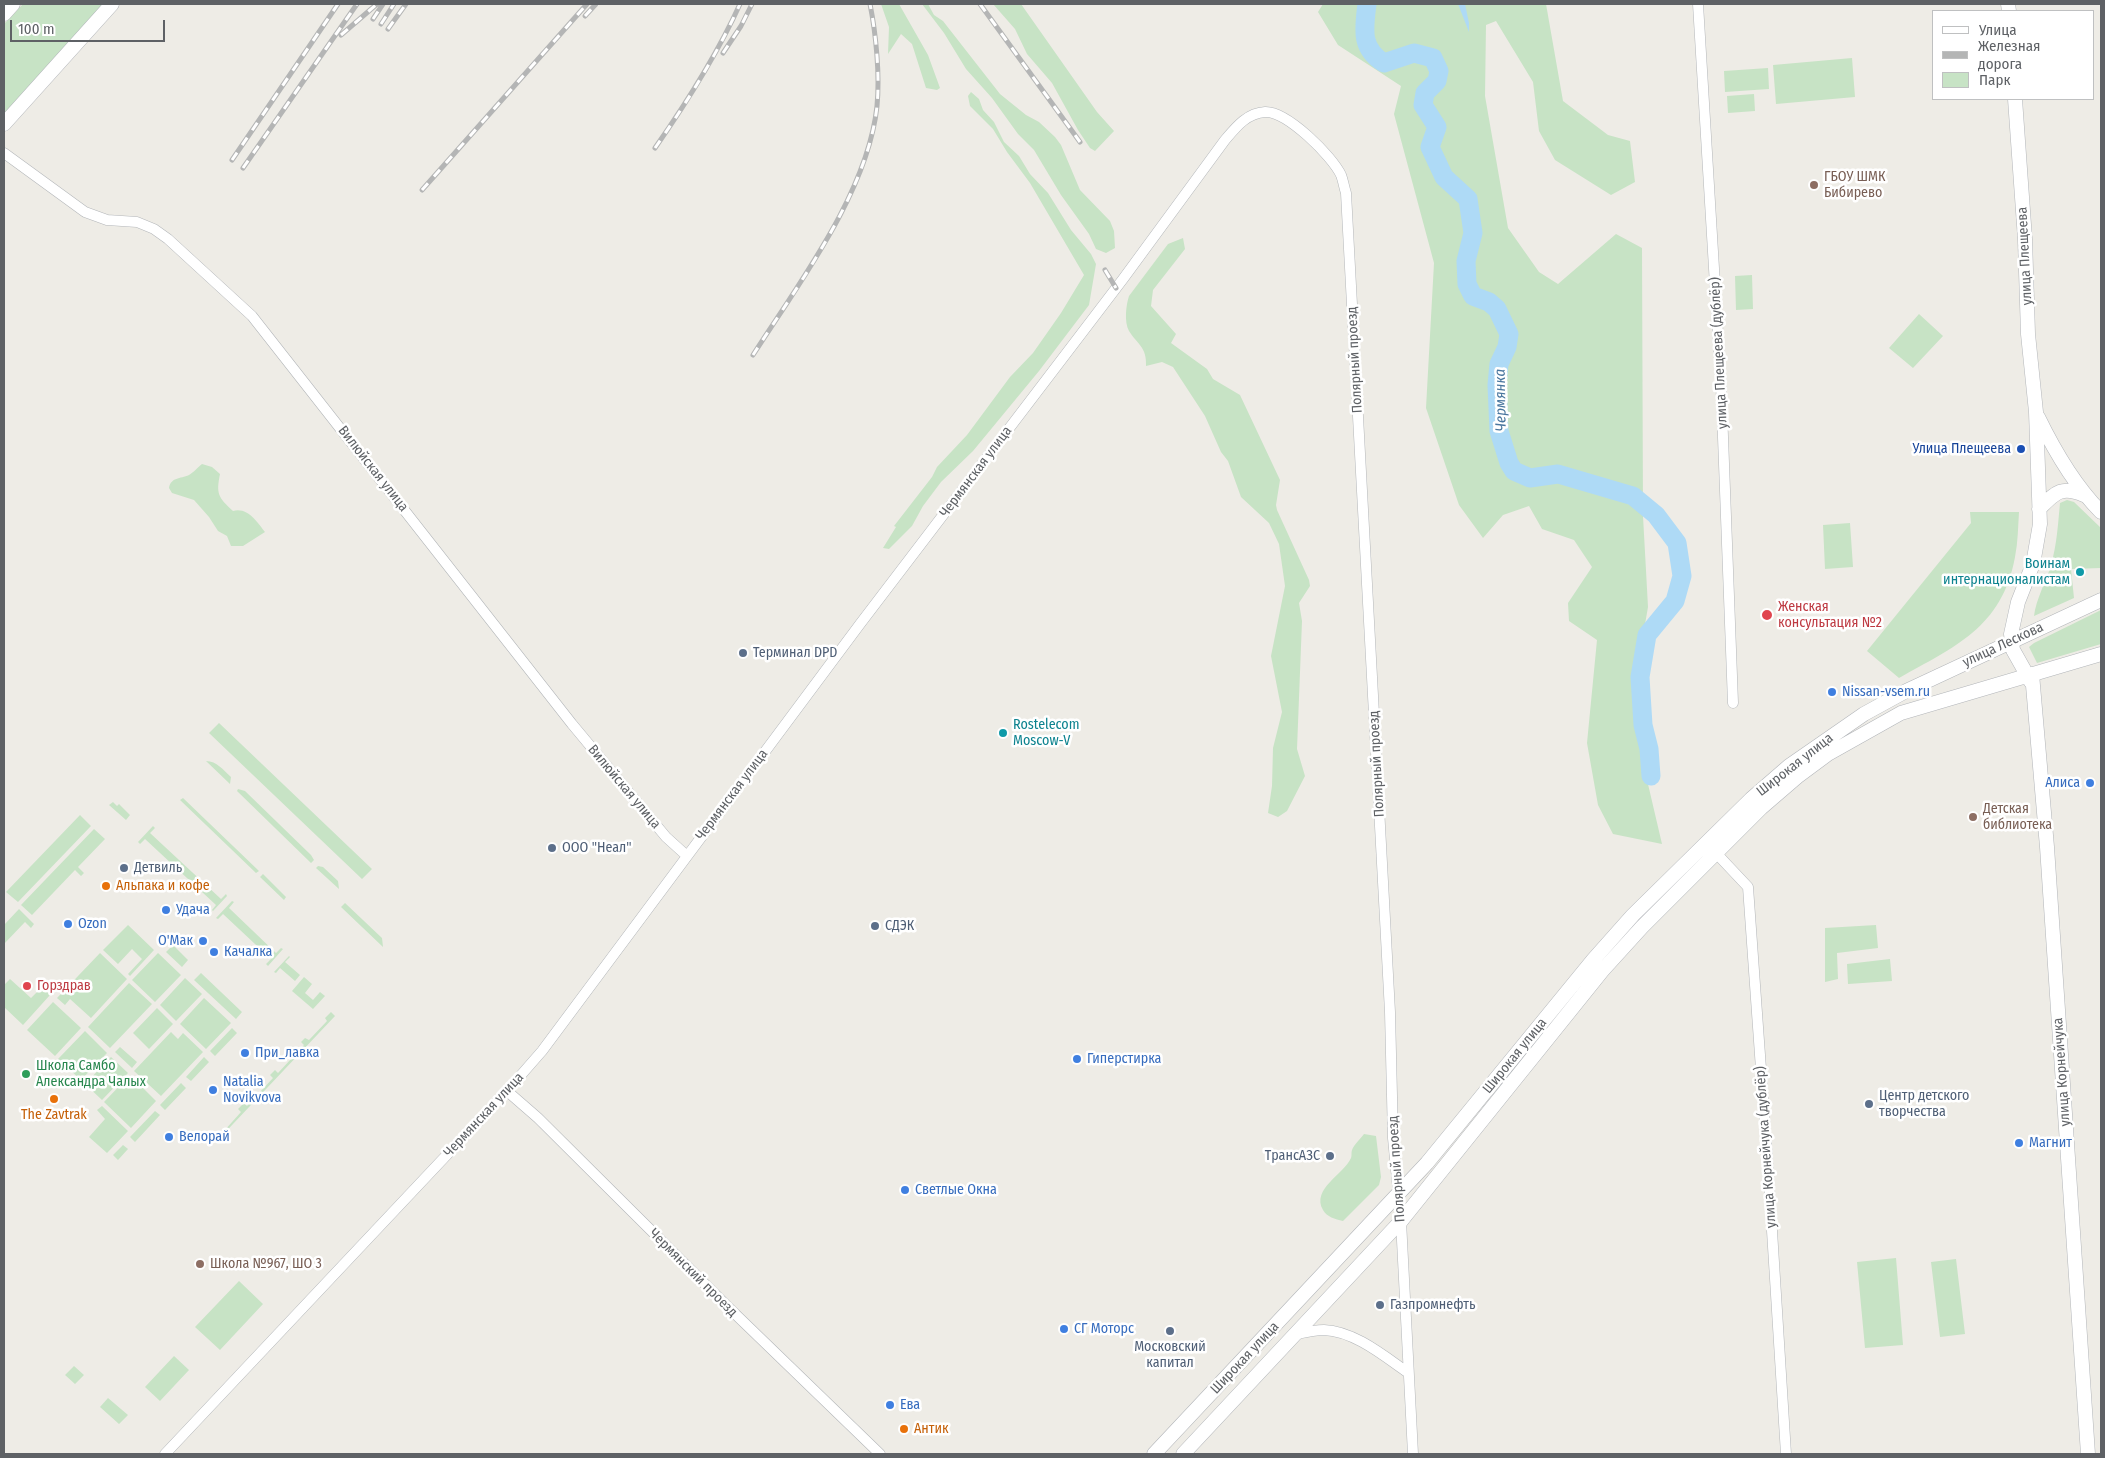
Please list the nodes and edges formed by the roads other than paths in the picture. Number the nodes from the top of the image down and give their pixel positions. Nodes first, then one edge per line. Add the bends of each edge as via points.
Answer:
1 (14, 4) edge
2 (112, 4) edge
3 (1698, 4) edge
4 (4, 14) edge
5 (2015, 100) edge
6 (1266, 112) joint
7 (4, 124) edge
8 (4, 153) edge
9 (2036, 412) junction
10 (2084, 495) junction
11 (2039, 509) junction
12 (2101, 512) edge
13 (2101, 600) edge
14 (2012, 641) junction
15 (2101, 654) edge
16 (2029, 675) junction
17 (1906, 691) joint
18 (1733, 703) dead end
19 (1716, 853) junction
20 (687, 856) junction
21 (507, 1091) junction
22 (1398, 1194) junction
23 (1401, 1220) junction
24 (1283, 1318) junction
25 (1297, 1334) junction
26 (1407, 1372) junction
27 (165, 1454) edge
28 (880, 1454) edge
29 (1154, 1454) edge
30 (1183, 1454) edge
31 (1412, 1454) edge
32 (1786, 1454) edge
33 (2088, 1454) edge

1 - 4 main road
2 - 7 main road
3 - 18 street, улица Плещеева (дублёр) via 1720,355
5 - 9 main road, улица Плещеева via 2028,334
6 - 20 street, Чермянская улица via 1244,118 1225,140
6 - 22 street, Полярный проезд via 1301,130 1322,149 1341,175 1346,193
8 - 20 street, Вилюйская улица via 85,212 107,220 137,222 154,229 252,316 572,724 666,838
9 - 10 main road, улица Плещеева
9 - 11 main road, улица Плещеева
10 - 11 main road via 2070,490 2058,492
10 - 12 main road, улица Плещеева
11 - 14 main road, улица Плещеева via 2040,524 2033,564 2018,602
13 - 14 main road, улица Лескова
14 - 16 main road, улица Плещеева via 2013,650
14 - 17 main road, улица Лескова
15 - 16 main road
16 - 19 main road, Широкая улица via 1901,713 1828,754 1761,808
16 - 33 main road, улица Корнейчука via 2035,689
17 - 22 main road, Широкая улица via 1864,714 1789,766 1672,876 1593,960
19 - 23 main road, Широкая улица via 1602,971
19 - 32 street, улица Корнейчука (дублёр) via 1748,887
20 - 21 street, Чермянская улица via 542,1051
21 - 27 street, Чермянская улица
21 - 28 street, Чермянский проезд
22 - 23 street, Полярный проезд
22 - 24 main road, Широкая улица
23 - 25 main road, Широкая улица
23 - 26 street, Полярный проезд
24 - 25 main road via 1295,1318
24 - 29 main road, Широкая улица
25 - 26 street via 1322,1330 1337,1332 1386,1357
25 - 30 main road, Широкая улица
26 - 31 street, Полярный проезд

